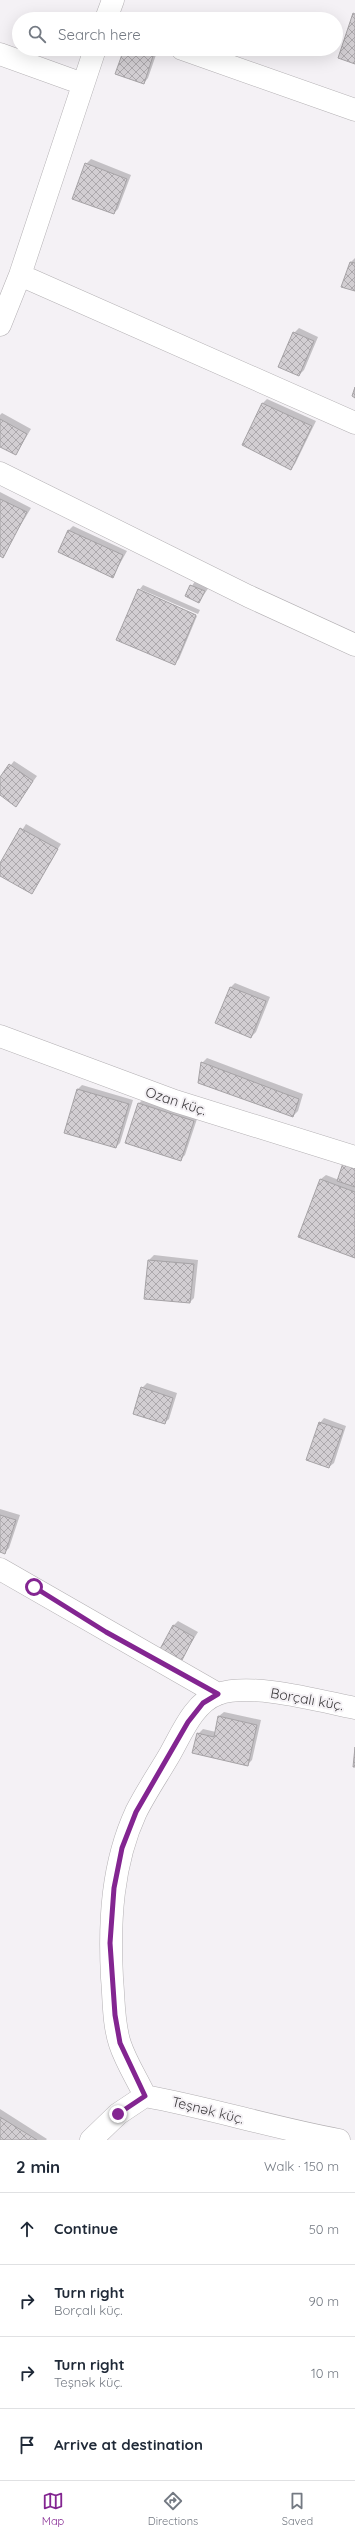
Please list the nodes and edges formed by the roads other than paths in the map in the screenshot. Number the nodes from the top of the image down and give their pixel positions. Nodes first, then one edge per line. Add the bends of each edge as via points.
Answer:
1 (113, 0) edge
2 (109, 12) edge
3 (0, 54) edge
4 (93, 56) edge
5 (202, 56) edge
6 (83, 84) junction
7 (355, 110) edge
8 (20, 275) junction
9 (0, 324) edge
10 (355, 423) edge
11 (0, 473) edge
12 (355, 645) edge
13 (0, 1036) edge
14 (355, 1157) edge
15 (0, 1569) edge
16 (218, 1694) junction
17 (355, 1708) edge
18 (145, 2096) junction
19 (91, 2140) edge
20 (339, 2140) edge

1 - 2 street
3 - 6 street
4 - 6 street
5 - 7 street
6 - 8 street
8 - 9 street
8 - 10 street
11 - 12 street via 248,596
13 - 14 street, Ozan küç. via 174,1101
15 - 16 street
16 - 17 street, Borçalı küç. via 243,1691 278,1692
16 - 18 street, Borçalı küç. via 203,1703 188,1722 136,1812 122,1848 114,1888 110,1943 115,2015 120,2043
18 - 19 street via 118,2114
18 - 20 street, Teşnək küç. via 200,2106 280,2129

